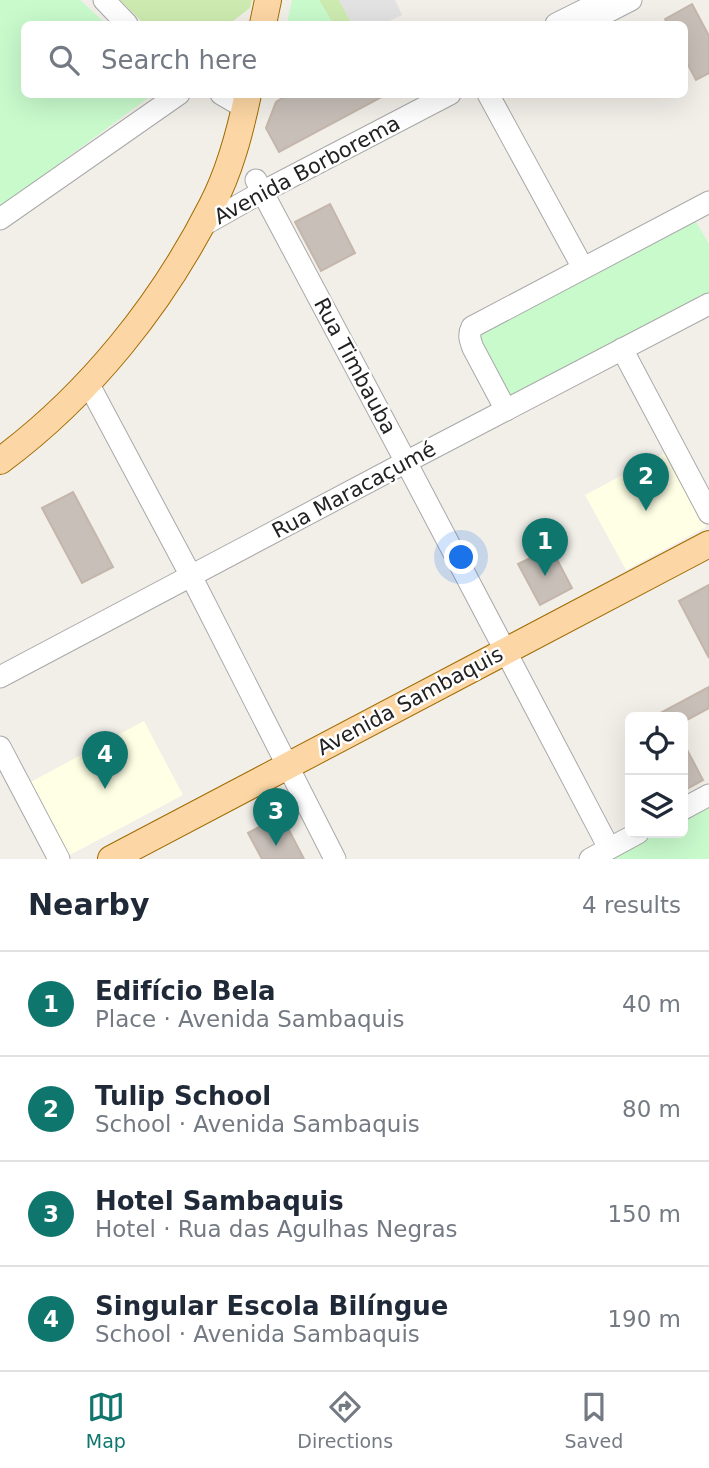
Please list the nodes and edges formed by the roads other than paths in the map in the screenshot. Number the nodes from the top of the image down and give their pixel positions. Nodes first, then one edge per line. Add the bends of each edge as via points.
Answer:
1 (104, 0) edge
2 (604, 0) edge
3 (631, 0) edge
4 (124, 21) edge
5 (562, 21) edge
6 (590, 21) edge
7 (173, 98) edge
8 (414, 98) edge
9 (442, 98) edge
10 (490, 98) edge
11 (247, 102) edge
12 (259, 186) junction
13 (213, 204) junction
14 (706, 212) edge
15 (0, 219) edge
16 (200, 227) junction
17 (583, 268) junction
18 (709, 304) edge
19 (622, 349) junction
20 (88, 383) junction
21 (506, 410) junction
22 (0, 461) edge
23 (406, 462) junction
24 (709, 513) edge
25 (709, 544) edge
26 (709, 557) edge
27 (191, 576) junction
28 (507, 656) junction
29 (0, 677) edge
30 (0, 747) edge
31 (290, 771) junction
32 (709, 795) edge
33 (688, 806) edge
34 (628, 838) edge
35 (609, 848) junction
36 (59, 859) edge
37 (111, 859) edge
38 (136, 859) edge
39 (335, 859) edge
40 (590, 859) edge

1 - 4 street
2 - 5 street
3 - 6 street
7 - 15 street
8 - 12 street, Avenida Borborema
9 - 12 street, Avenida Borborema
10 - 17 street
11 - 13 main road
12 - 13 street, Avenida Borborema
12 - 16 street, Avenida Borborema
12 - 23 street, Rua Timbauba
13 - 16 main road
14 - 17 street
16 - 20 main road via 156,298
17 - 21 street via 472,327 473,348
18 - 19 street, Rua Maracaçumé
19 - 21 street, Rua Maracaçumé
19 - 24 street
20 - 22 main road
20 - 27 street
21 - 23 street, Rua Maracaçumé
23 - 27 street, Rua Maracaçumé
23 - 28 street, Rua Timbauba
25 - 28 main road, Avenida Sambaquis
26 - 28 main road, Avenida Sambaquis
27 - 29 street, Rua Maracaçumé
27 - 31 street
28 - 31 main road, Avenida Sambaquis
28 - 35 street, Rua Timbauba
30 - 36 street
31 - 37 main road, Avenida Sambaquis
31 - 38 main road, Avenida Sambaquis
31 - 39 street
32 - 33 street
34 - 35 street
35 - 40 street

